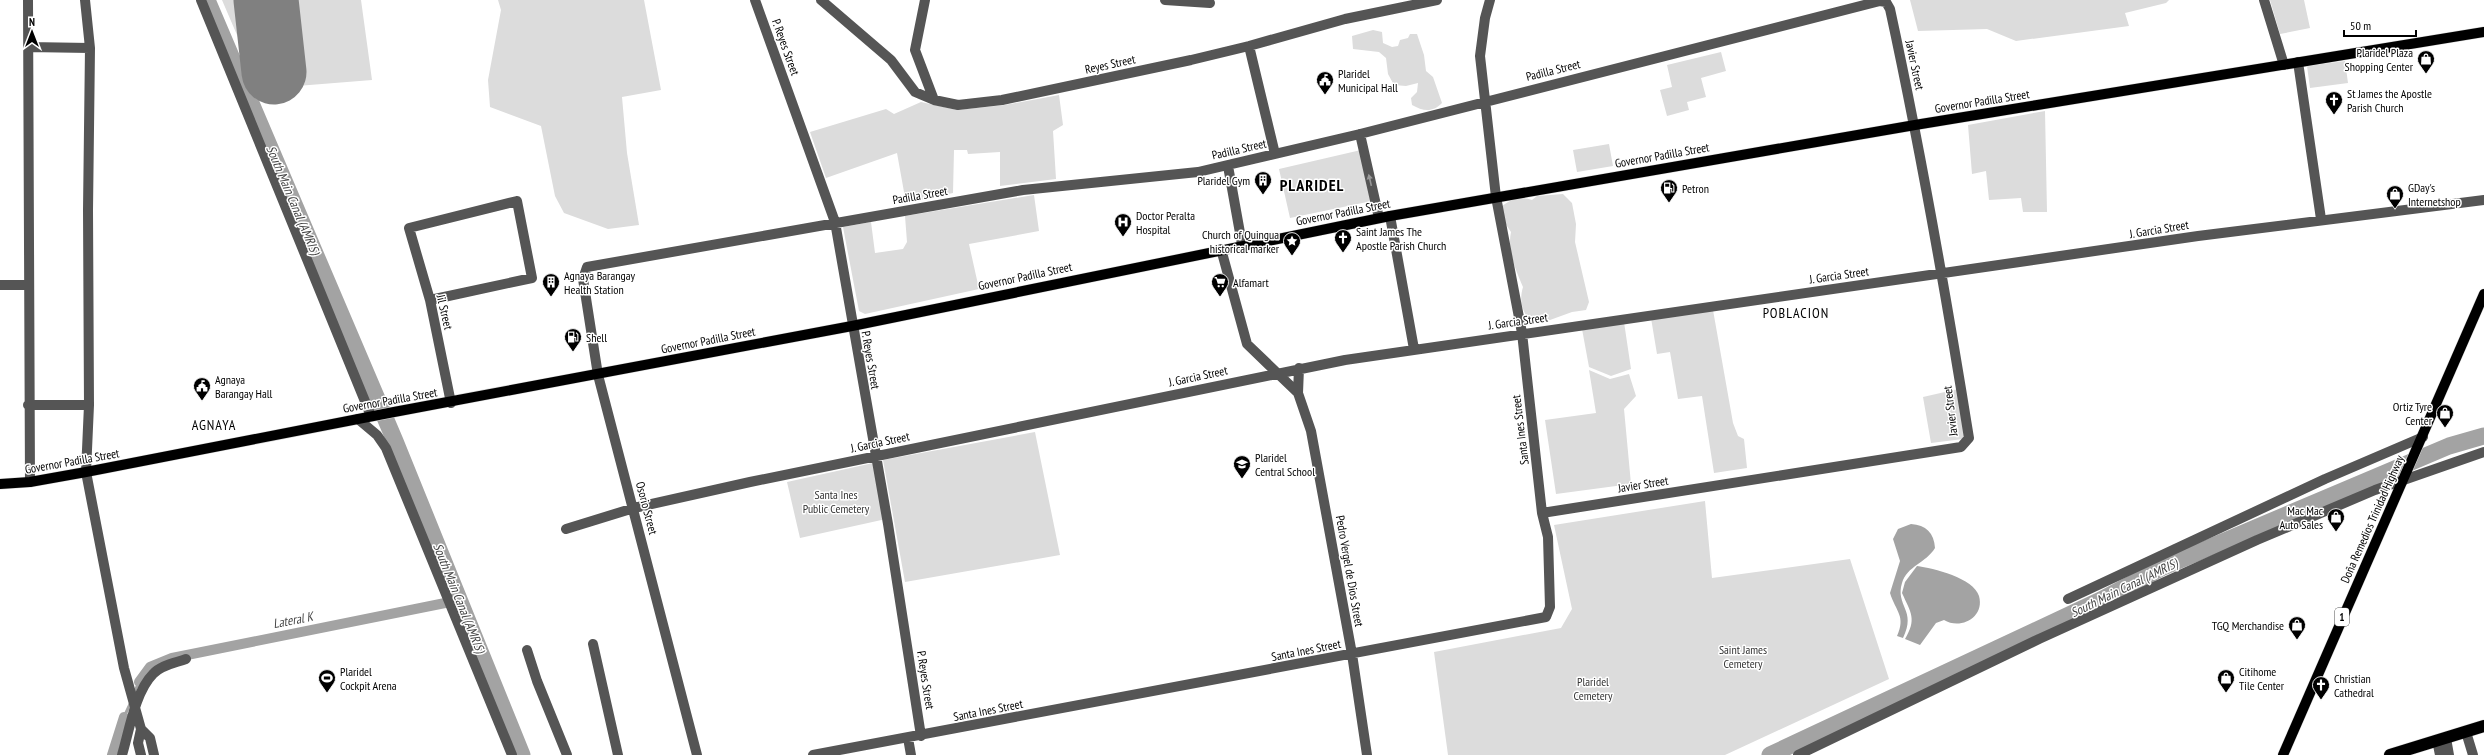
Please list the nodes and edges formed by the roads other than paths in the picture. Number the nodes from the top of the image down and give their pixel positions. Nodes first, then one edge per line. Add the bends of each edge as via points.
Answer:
1 (28, 0) edge
2 (85, 0) edge
3 (201, 0) edge
4 (755, 0) edge
5 (821, 0) edge
6 (925, 0) edge
7 (1165, 0) edge
8 (1437, 0) edge
9 (1490, 0) edge
10 (2264, 0) edge
11 (1886, 2) joint
12 (1210, 3) dead end
13 (2484, 32) edge
14 (1249, 46) junction
15 (28, 47) junction
16 (90, 48) junction
17 (2298, 62) junction
18 (2284, 64) junction
19 (934, 100) junction
20 (1486, 100) junction
21 (1915, 125) junction
22 (1360, 134) junction
23 (1275, 154) junction
24 (1228, 166) junction
25 (1496, 197) junction
26 (2484, 200) edge
27 (1390, 216) junction
28 (1379, 218) junction
29 (2321, 219) junction
30 (836, 222) junction
31 (1242, 244) junction
32 (1221, 249) junction
33 (587, 267) joint
34 (1943, 273) junction
35 (0, 285) edge
36 (27, 285) junction
37 (2484, 294) edge
38 (430, 300) junction
39 (852, 326) junction
40 (1522, 333) junction
41 (1414, 348) junction
42 (1299, 368) junction
43 (1278, 373) junction
44 (598, 374) junction
45 (1298, 393) junction
46 (451, 403) junction
47 (89, 405) junction
48 (28, 406) junction
49 (372, 416) junction
50 (358, 419) junction
51 (2421, 440) junction
52 (2484, 452) edge
53 (876, 456) junction
54 (86, 472) junction
55 (2405, 477) junction
56 (30, 482) junction
57 (0, 484) edge
58 (634, 508) junction
59 (1542, 513) junction
60 (566, 529) dead end
61 (2068, 599) dead end
62 (593, 644) dead end
63 (527, 650) dead end
64 (1352, 654) junction
65 (186, 659) dead end
66 (135, 710) junction
67 (2484, 726) edge
68 (141, 729) junction
69 (2466, 732) junction
70 (921, 736) junction
71 (908, 738) junction
72 (2442, 739) junction
73 (122, 755) edge
74 (141, 755) edge
75 (154, 755) edge
76 (512, 755) edge
77 (567, 755) edge
78 (618, 755) edge
79 (697, 755) edge
80 (813, 755) edge
81 (911, 755) edge
82 (1367, 755) edge
83 (1798, 755) edge
84 (2283, 755) edge
85 (2390, 755) edge
86 (2440, 755) edge
87 (2449, 755) edge
88 (2473, 755) edge

1 - 15 street
2 - 16 street
3 - 49 street
4 - 30 street, P. Reyes Street
5 - 19 street, Reyes Street via 891,60 915,92
6 - 19 street via 915,50
7 - 12 street
8 - 14 street, Reyes Street via 1345,19
9 - 20 street, Santa Ines Street via 1480,56
10 - 18 street
11 - 20 street, Padilla Street via 1880,1
11 - 21 street, Javier Street via 1890,10
13 - 17 main road, Governor Padilla Street
14 - 19 street, Reyes Street via 1002,100 958,105
14 - 23 street
15 - 16 street
15 - 36 street
16 - 47 street
17 - 18 main road, Governor Padilla Street
17 - 29 street
18 - 21 main road, Governor Padilla Street
20 - 22 street, Padilla Street
20 - 25 street, Santa Ines Street
21 - 25 main road, Governor Padilla Street
21 - 34 street, Javier Street
22 - 23 street, Padilla Street
28 -> 22 street
23 - 24 street, Padilla Street
24 - 30 street, Padilla Street via 1198,172 1023,190
24 - 31 street
25 - 27 main road, Governor Padilla Street
25 - 40 street, Santa Ines Street
26 - 29 street, J. Garcia Street
27 - 28 main road, Governor Padilla Street
27 - 41 street
28 - 31 main road, Governor Padilla Street
29 - 34 street, J. Garcia Street
30 - 33 street, Padilla Street
30 - 39 street, P. Reyes Street
31 - 32 main road, Governor Padilla Street
32 - 39 main road, Governor Padilla Street
32 - 43 street, Pedro Vergel de Dios Street via 1247,344
33 - 44 street, Osorio Street via 583,279
34 - 40 street, J. Garcia Street
34 - 59 street, Javier Street via 1969,438 1961,447
35 - 36 street
36 - 48 street
37 - 51 main road, Doña Remedios Trinidad Highway / 1
38 - 38 street, Jil Street via 532,278 517,201 409,228
38 - 46 street, Jil Street
39 - 44 main road, Governor Padilla Street
39 - 53 street, P. Reyes Street
40 - 41 street, J. Garcia Street
40 - 59 street, Santa Ines Street
41 - 42 street, J. Garcia Street
42 - 43 street, J. Garcia Street
42 - 45 street, Pedro Vergel de Dios Street
43 - 45 street, Pedro Vergel de Dios Street
43 - 53 street, J. Garcia Street
44 - 46 main road, Governor Padilla Street
44 - 58 street, Osorio Street
45 - 64 street, Pedro Vergel de Dios Street via 1314,445
46 - 49 main road, Governor Padilla Street
47 - 48 street
47 - 54 street
48 - 56 street
49 - 50 main road, Governor Padilla Street
50 - 54 main road, Governor Padilla Street
50 - 76 street via 377,435 386,448
51 - 55 main road, Doña Remedios Trinidad Highway / 1
51 - 61 street via 2325,479
52 - 55 street
53 - 58 street, J. Garcia Street
53 - 70 street, P. Reyes Street
54 - 56 main road, Governor Padilla Street
54 - 66 street via 124,668
55 - 83 street via 2257,540 2032,643
55 - 84 main road, Doña Remedios Trinidad Highway / 1
56 - 57 main road, Governor Padilla Street
58 - 60 street, J. Garcia Street
58 - 79 street, Osorio Street
59 - 64 street, Santa Ines Street via 1548,537 1550,607 1546,617
62 - 78 street
63 - 77 street
64 - 70 street, Santa Ines Street
64 - 82 street, Pedro Vergel de Dios Street
65 - 66 street via 165,666 153,674 143,688
66 - 68 street
66 - 73 street
67 - 69 highway
68 - 74 street via 138,743
68 - 75 street via 150,738
69 - 72 highway
69 - 88 street
70 - 71 street, Santa Ines Street
71 - 80 street, Santa Ines Street
71 - 81 street
72 - 85 highway
72 - 86 street
72 - 87 street

